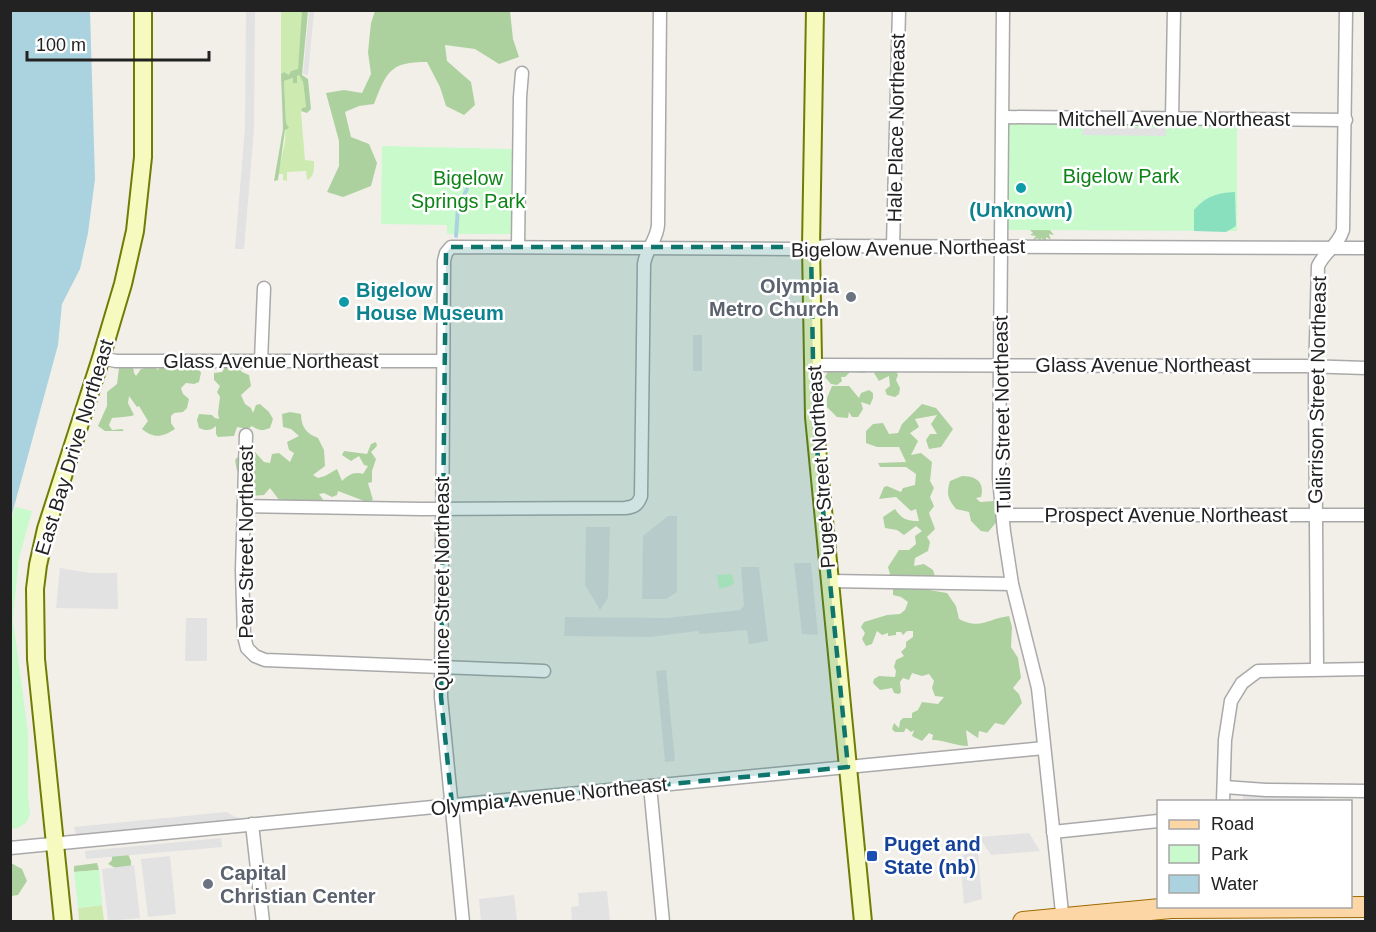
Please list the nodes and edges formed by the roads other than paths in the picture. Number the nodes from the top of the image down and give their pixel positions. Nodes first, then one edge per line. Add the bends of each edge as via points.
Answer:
1 (143, 10) edge
2 (660, 10) edge
3 (815, 10) edge
4 (899, 10) edge
5 (1003, 10) edge
6 (1174, 10) edge
7 (1346, 10) edge
8 (522, 74) dead end
9 (1003, 117) junction
10 (1172, 118) junction
11 (1346, 120) junction
12 (893, 246) junction
13 (1001, 246) junction
14 (452, 247) joint
15 (518, 247) junction
16 (811, 247) junction
17 (649, 248) junction
18 (1332, 248) junction
19 (1365, 248) edge
20 (264, 288) dead end
21 (101, 358) junction
22 (261, 361) junction
23 (443, 361) junction
24 (999, 364) junction
25 (812, 365) junction
26 (1316, 366) junction
27 (1365, 368) edge
28 (246, 435) dead end
29 (244, 506) junction
30 (442, 509) junction
31 (1003, 515) junction
32 (1315, 515) junction
33 (1365, 515) edge
34 (830, 581) junction
35 (1012, 584) junction
36 (442, 666) junction
37 (1317, 669) junction
38 (1365, 669) edge
39 (544, 670) dead end
40 (1044, 748) junction
41 (848, 767) junction
42 (650, 786) junction
43 (1224, 787) junction
44 (1365, 791) edge
45 (1223, 800) edge
46 (452, 805) junction
47 (1157, 821) edge
48 (252, 824) junction
49 (1053, 832) junction
50 (55, 843) junction
51 (10, 848) edge
52 (1171, 908) edge
53 (1062, 920) edge
54 (63, 921) edge
55 (263, 921) edge
56 (464, 921) edge
57 (663, 921) edge
58 (863, 921) edge
59 (1023, 921) edge

1 - 21 street, East Bay Drive Northeast via 140,194 129,258
2 - 17 street via 658,225 656,240
3 - 16 street, Puget Street Northeast
4 - 12 street, Hale Place Northeast
5 - 9 street, Tullis Street Northeast
6 - 10 street
7 - 11 street, Garrison Street Northeast
8 - 15 street
9 - 10 street, Mitchell Avenue Northeast
9 - 13 street, Tullis Street Northeast
10 - 11 street, Mitchell Avenue Northeast
11 - 18 street, Garrison Street Northeast via 1343,230
12 - 13 street, Bigelow Avenue Northeast
12 - 16 street, Bigelow Avenue Northeast
13 - 18 street, Bigelow Avenue Northeast
13 - 24 street, Tullis Street Northeast
14 - 15 street, Bigelow Avenue Northeast
14 - 23 street, Quince Street Northeast via 444,261
15 - 17 street, Bigelow Avenue Northeast
16 - 17 street, Bigelow Avenue Northeast
16 - 25 street, Puget Street Northeast
17 - 30 street via 644,264 638,503 625,508
18 - 19 street, Bigelow Avenue Northeast
18 - 26 street, Garrison Street Northeast via 1318,266
20 - 22 street
21 - 22 street, Glass Avenue Northeast
21 - 50 street, East Bay Drive Northeast via 46,529 35,589 36,659
22 - 23 street, Glass Avenue Northeast
23 - 30 street, Quince Street Northeast
24 - 25 street, Glass Avenue Northeast
24 - 26 street, Glass Avenue Northeast
24 - 31 street, Tullis Street Northeast via 999,478
25 - 34 street, Puget Street Northeast
26 - 27 street, Glass Avenue Northeast
26 - 32 street, Garrison Street Northeast
28 - 29 street, Pear Street Northeast
29 - 30 street
29 - 36 street, Pear Street Northeast via 244,636 247,648 255,656 265,660
30 - 36 street, Quince Street Northeast
31 - 32 street, Prospect Avenue Northeast
31 - 35 street, Tullis Street Northeast
32 - 33 street, Prospect Avenue Northeast
32 - 37 street, Garrison Street Northeast
34 - 35 street
34 - 41 street, Puget Street Northeast
35 - 40 street, Tullis Street Northeast via 1038,688
36 - 39 street
36 - 46 street, Quince Street Northeast via 441,697
37 - 38 street
37 - 43 street via 1258,671 1242,683 1230,701
40 - 41 street, Olympia Avenue Northeast
40 - 49 street, Tullis Street Northeast
41 - 42 street, Olympia Avenue Northeast
41 - 58 street, Puget Street Northeast
42 - 46 street, Olympia Avenue Northeast
42 - 57 street
43 - 44 street
43 - 45 street
46 - 48 street, Olympia Avenue Northeast
46 - 56 street, Quince Street Northeast
47 - 49 street
48 - 50 street, Olympia Avenue Northeast
48 - 55 street
49 - 53 street, Tullis Street Northeast
50 - 51 street, Olympia Avenue Northeast
50 - 54 street, East Bay Drive Northeast
52 - 53 main road
53 - 59 main road

